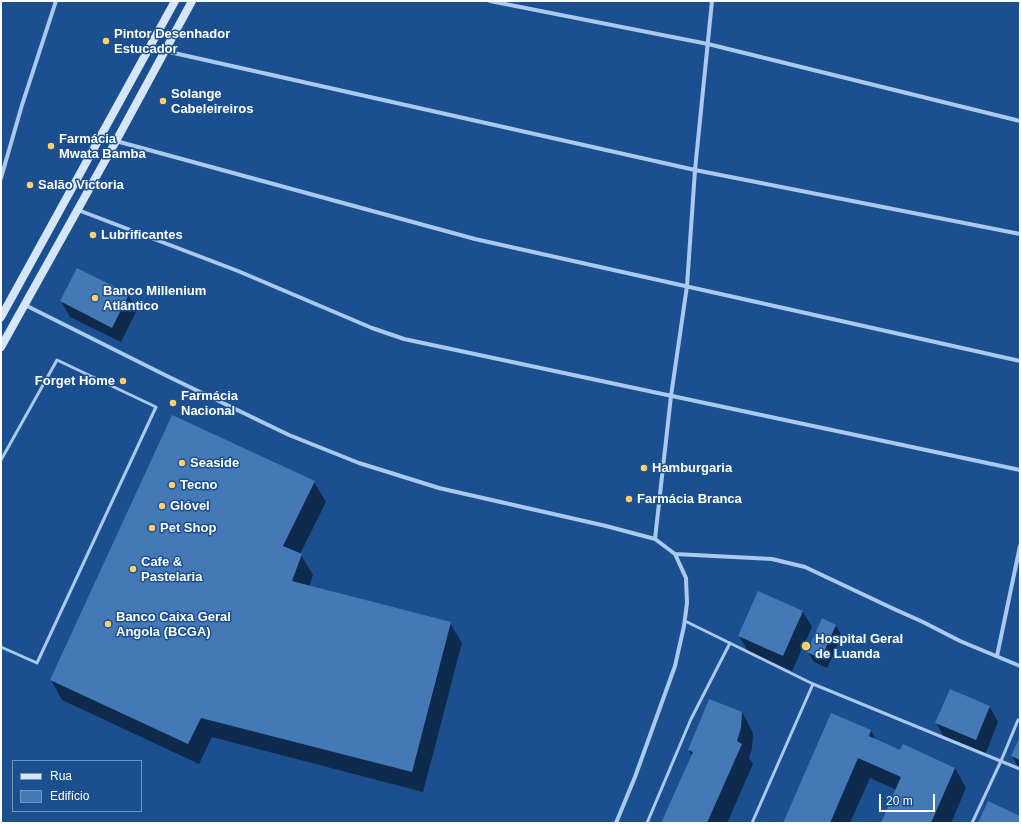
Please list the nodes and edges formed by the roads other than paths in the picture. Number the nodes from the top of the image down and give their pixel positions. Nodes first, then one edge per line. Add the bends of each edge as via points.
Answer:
1 (56, 1) edge
2 (175, 1) edge
3 (192, 1) edge
4 (490, 1) edge
5 (712, 1) edge
6 (708, 44) junction
7 (165, 51) junction
8 (1020, 121) edge
9 (116, 141) junction
10 (695, 170) junction
11 (1, 178) edge
12 (78, 210) junction
13 (1020, 234) edge
14 (687, 286) junction
15 (24, 305) junction
16 (1, 317) edge
17 (1, 347) edge
18 (1020, 361) edge
19 (671, 396) junction
20 (1, 460) edge
21 (1020, 470) edge
22 (655, 539) junction
23 (1020, 546) edge
24 (675, 554) junction
25 (685, 621) junction
26 (730, 643) junction
27 (1, 647) edge
28 (996, 656) junction
29 (1020, 666) edge
30 (813, 684) junction
31 (1018, 720) dead end
32 (1001, 761) junction
33 (1020, 769) edge
34 (616, 823) edge
35 (647, 823) edge
36 (752, 823) edge
37 (972, 823) edge

1 - 11 street
2 - 16 main road
3 - 7 main road
4 - 6 street
5 - 6 street
6 - 8 street
6 - 10 street
7 - 9 main road
7 - 10 street
9 - 12 main road
9 - 14 street via 475,239
10 - 13 street
10 - 14 street
12 - 15 main road
12 - 19 street via 238,271 404,339
14 - 18 street
14 - 19 street
15 - 17 main road
15 - 22 street via 289,435 359,463 439,488
19 - 21 street
19 - 22 street
20 - 27 lane via 57,360 156,407 37,663
22 - 24 street
23 - 28 street
24 - 25 street via 686,578
24 - 28 street via 772,559 805,567
25 - 26 lane
25 - 34 street via 675,666
26 - 30 lane
26 - 35 lane via 691,719
28 - 29 street
30 - 32 lane
30 - 36 lane
31 - 32 lane
32 - 33 lane
32 - 37 lane

